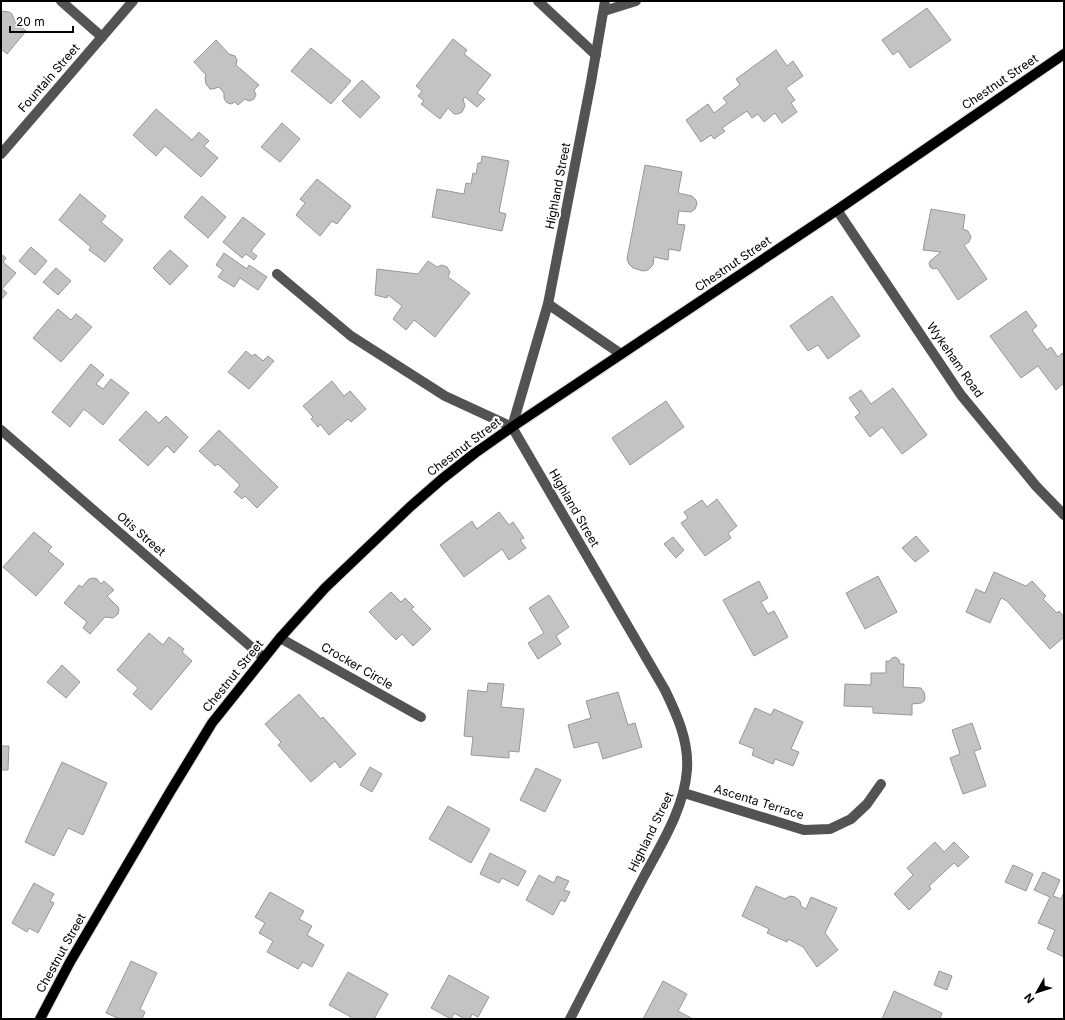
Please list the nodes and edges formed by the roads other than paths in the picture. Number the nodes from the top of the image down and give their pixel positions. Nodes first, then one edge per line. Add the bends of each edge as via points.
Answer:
1 (60, 1) edge
2 (133, 1) edge
3 (538, 1) edge
4 (636, 1) edge
5 (605, 6) edge
6 (102, 37) junction
7 (596, 54) junction
8 (1064, 54) edge
9 (1, 154) edge
10 (837, 210) junction
11 (277, 274) dead end
12 (548, 304) junction
13 (621, 354) junction
14 (512, 427) junction
15 (1, 430) edge
16 (1064, 515) edge
17 (280, 638) junction
18 (264, 658) junction
19 (421, 717) dead end
20 (880, 784) dead end
21 (684, 793) junction
22 (40, 1019) edge
23 (570, 1019) edge

1 - 6 street
2 - 6 street, Fountain Street
3 - 7 street
4 - 5 street
5 - 7 street, Highland Street
6 - 9 street, Fountain Street
7 - 12 street, Highland Street
8 - 10 main road, Chestnut Street
10 - 13 main road, Chestnut Street
10 - 16 street, Wykeham Road via 961,395 1036,486
11 - 14 street via 351,336 444,396
12 - 13 street
12 - 14 street, Highland Street
13 - 14 main road, Chestnut Street
14 - 17 main road, Chestnut Street via 475,453 411,506 325,588
14 - 21 street, Highland Street via 678,716 686,742 687,769
15 - 18 street, Otis Street
17 - 18 main road, Chestnut Street
17 - 19 street, Crocker Circle
18 - 22 main road, Chestnut Street via 212,723 70,962
20 - 21 street, Ascenta Terrace via 867,804 851,819 830,829 804,830
21 - 23 street, Highland Street via 670,826

